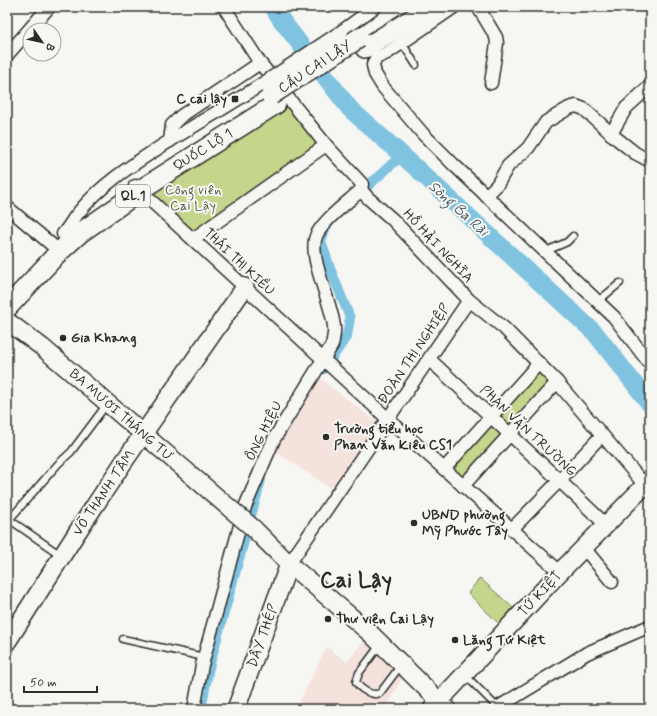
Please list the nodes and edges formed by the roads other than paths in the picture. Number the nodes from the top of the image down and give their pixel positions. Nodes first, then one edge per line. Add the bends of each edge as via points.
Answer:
1 (49, 7) edge
2 (224, 7) edge
3 (412, 7) edge
4 (431, 7) edge
5 (454, 7) edge
6 (478, 7) edge
7 (369, 9) edge
8 (11, 41) edge
9 (362, 43) junction
10 (402, 43) junction
11 (7, 55) edge
12 (260, 63) junction
13 (416, 65) dead end
14 (491, 83) dead end
15 (650, 86) edge
16 (271, 94) junction
17 (611, 134) junction
18 (170, 140) junction
19 (326, 145) junction
20 (650, 161) edge
21 (136, 187) junction
22 (364, 194) junction
23 (486, 196) junction
24 (7, 207) edge
25 (573, 236) dead end
26 (193, 239) junction
27 (58, 240) junction
28 (544, 252) junction
29 (620, 283) dead end
30 (245, 287) junction
31 (7, 292) edge
32 (469, 300) junction
33 (597, 302) junction
34 (7, 308) edge
35 (7, 321) edge
36 (429, 359) junction
37 (324, 360) junction
38 (539, 363) junction
39 (650, 364) edge
40 (557, 382) junction
41 (108, 404) junction
42 (491, 417) junction
43 (388, 419) junction
44 (144, 434) junction
45 (510, 435) junction
46 (602, 435) junction
47 (444, 469) junction
48 (560, 480) junction
49 (463, 486) junction
50 (648, 486) edge
51 (8, 521) edge
52 (606, 525) junction
53 (512, 529) junction
54 (584, 548) junction
55 (62, 556) junction
56 (289, 564) junction
57 (560, 572) junction
58 (612, 582) dead end
59 (650, 626) edge
60 (123, 639) dead end
61 (7, 642) edge
62 (381, 644) junction
63 (204, 657) junction
64 (402, 664) junction
65 (464, 674) junction
66 (440, 706) edge
67 (498, 708) edge
68 (194, 709) edge
69 (236, 709) edge

1 - 8 street
2 - 12 street, HỒ HẢI NGHĨA
3 - 9 main road, QL.1
4 - 9 main road, QL.1
5 - 10 street
6 - 14 street via 496,37
7 - 16 street, CẦU CAI LẬY, bridge
8 - 11 street
9 - 16 main road, CẦU CAI LẬY / QL.1, bridge
10 - 13 lane
10 - 23 street via 376,58 373,65 375,74 423,134
12 - 18 street via 181,116 172,126
12 - 19 street, HỒ HẢI NGHĨA
15 - 17 street via 626,108
16 - 18 street
16 - 21 main road, QUỐC LỘ 1 / QL.1 via 196,140
17 - 20 street
17 - 23 street via 581,107 565,110 546,122 528,148 508,166 497,185
18 - 27 street via 138,161 102,190 79,211
19 - 22 street, HỒ HẢI NGHĨA via 362,184
19 - 26 street
21 - 26 street, THÁI THỊ KIỂU
21 - 27 main road, QUỐC LỘ 1 / QL.1 via 120,192
21 - 34 main road, QUỐC LỘ 1 / QL.1 via 130,198 80,233 58,253
22 - 32 street, HỒ HẢI NGHĨA via 392,219
22 - 37 street, ÔNG HIỆU via 320,230 314,245 314,254 334,325 332,345
23 - 28 street
24 - 27 street
25 - 28 lane via 567,242
26 - 30 street, THÁI THỊ KIỂU
27 - 31 main road, QUỐC LỘ 1 / QL.1
28 - 33 street
29 - 33 lane
30 - 37 street, THÁI THỊ KIỂU
30 - 44 street, VÕ THANH TÂM
32 - 36 street, ĐOÀN THỊ NGHIỆP
32 - 38 street, HỒ HẢI NGHĨA via 504,328
33 - 39 street via 624,329
35 - 41 street, BA MƯƠI THÁNG TƯ via 42,347
36 - 42 street, PHAN VĂN TRƯỜNG
36 - 43 street, ĐOÀN THỊ NGHIỆP
37 - 43 street, THÁI THỊ KIỂU
37 - 63 street, ÔNG HIỆU via 274,439 245,507
38 - 40 street, HỒ HẢI NGHĨA
38 - 42 street
40 - 45 street
40 - 46 street, HỒ HẢI NGHĨA
41 - 44 street, BA MƯƠI THÁNG TƯ
41 - 51 lane via 71,452
42 - 45 street, PHAN VĂN TRƯỜNG
42 - 47 street
43 - 47 street
43 - 56 street, ĐOÀN THỊ NGHIỆP
44 - 55 street, VÕ THANH TÂM
44 - 56 street, BA MƯƠI THÁNG TƯ, bridge via 253,528
45 - 48 street, PHAN VĂN TRƯỜNG
45 - 49 street
46 - 48 street
46 - 50 street, HỒ HẢI NGHĨA
47 - 49 street
48 - 52 street, PHAN VĂN TRƯỜNG
48 - 53 street
49 - 53 street
50 - 52 street, TỨ KIỆT
51 - 55 lane
52 - 54 street, TỨ KIỆT
53 - 57 street
54 - 57 street, TỨ KIỆT
54 - 58 street
55 - 61 street, VÕ THANH TÂM
56 - 62 street
56 - 69 street, DÂY THÉP
57 - 65 street, TỨ KIỆT
59 - 67 street via 587,653
60 - 63 lane
62 - 64 street
62 - 64 lane via 358,673 358,686 372,694 380,693
63 - 68 street, ÔNG HIỆU
64 - 66 street
65 - 66 street, TỨ KIỆT
65 - 67 lane

